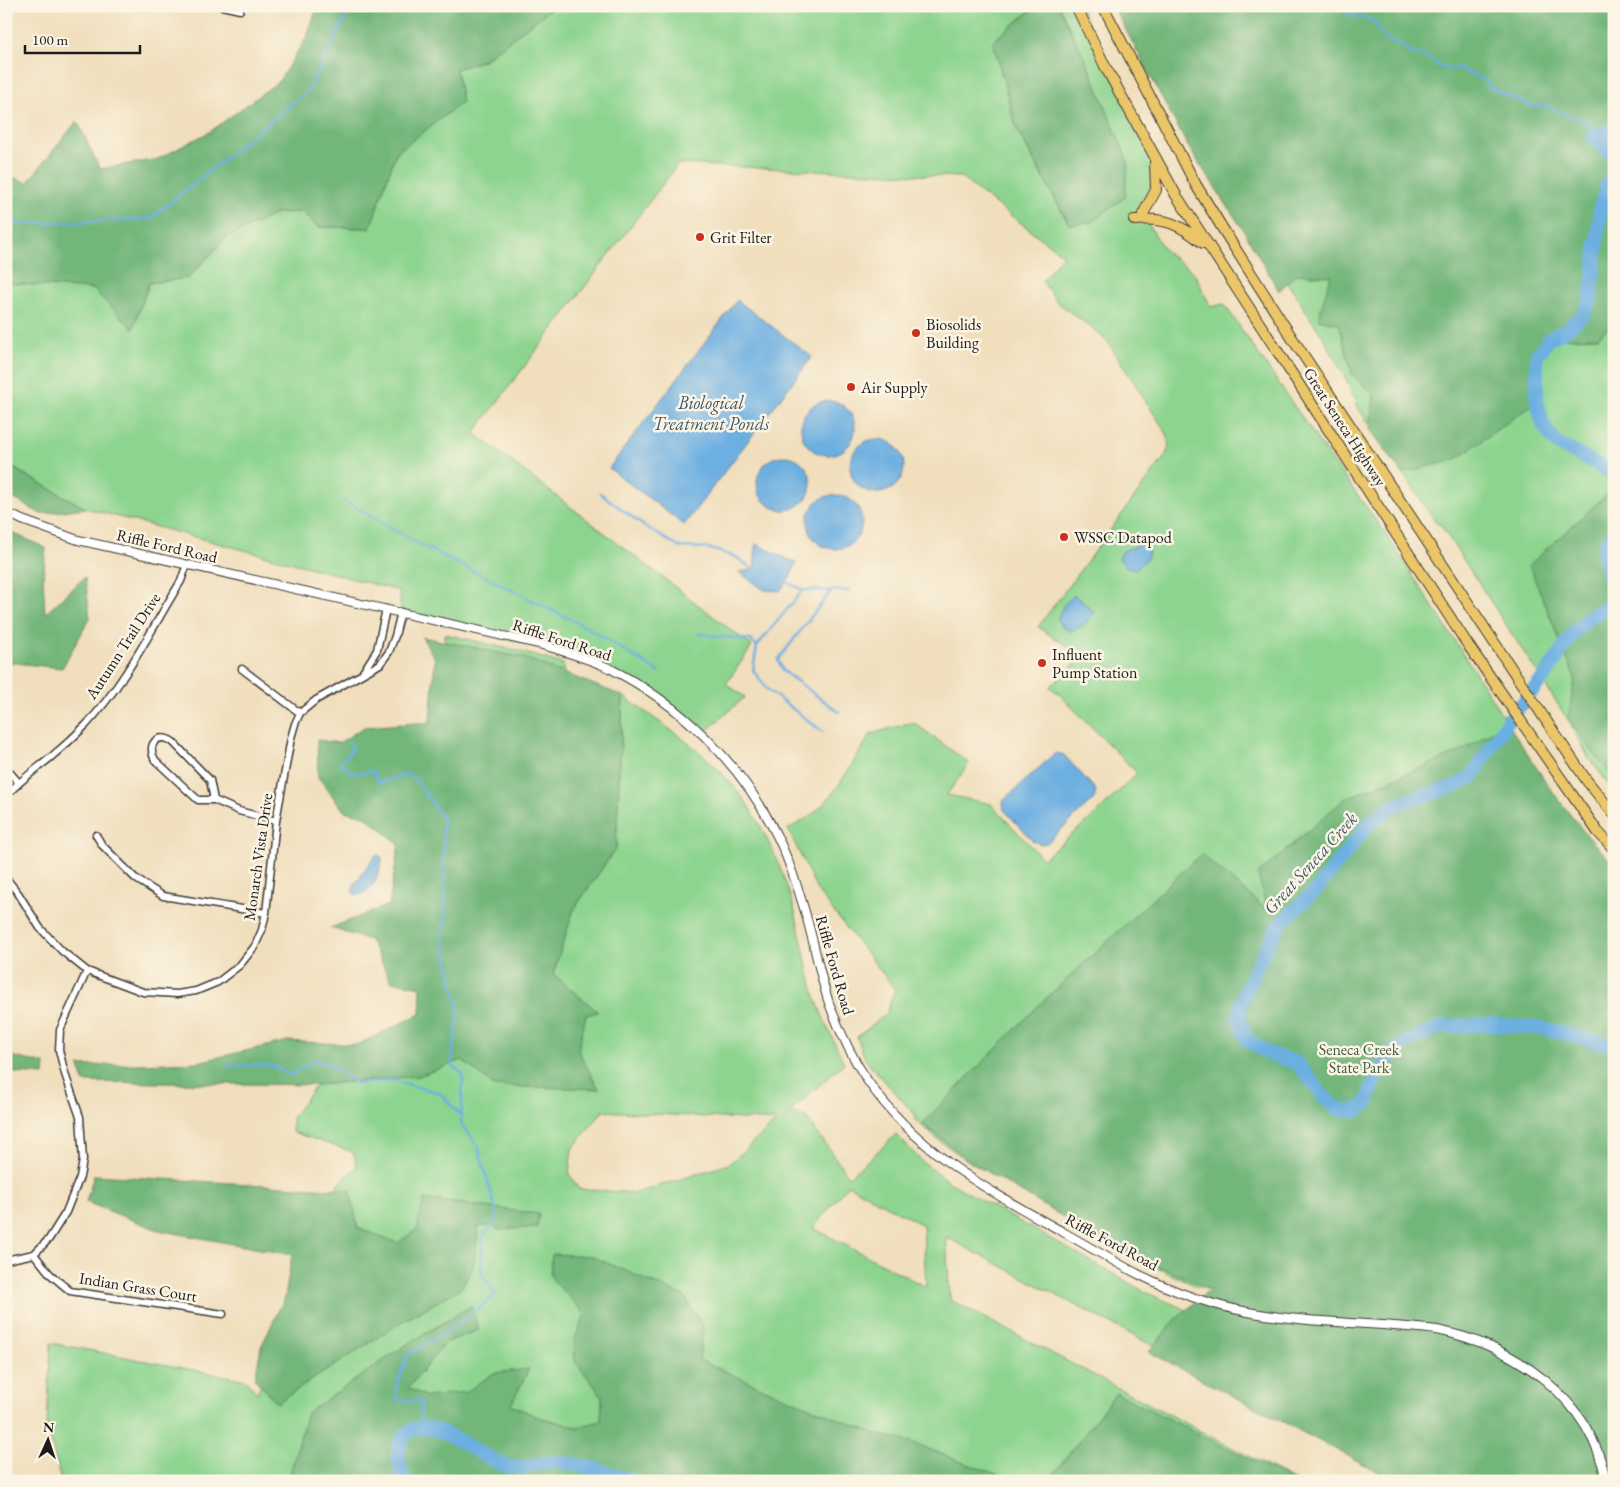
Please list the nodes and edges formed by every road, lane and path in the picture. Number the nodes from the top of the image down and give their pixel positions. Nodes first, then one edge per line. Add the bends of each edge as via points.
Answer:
1 (222, 6) edge
2 (1076, 6) edge
3 (1102, 6) edge
4 (240, 10) dead end
5 (1154, 156) junction
6 (1211, 249) junction
7 (6, 512) edge
8 (187, 564) junction
9 (386, 609) junction
10 (401, 612) junction
11 (242, 669) dead end
12 (362, 673) junction
13 (300, 713) junction
14 (6, 768) edge
15 (18, 782) junction
16 (6, 796) edge
17 (214, 800) junction
18 (1614, 814) edge
19 (276, 821) junction
20 (96, 835) dead end
21 (1614, 849) edge
22 (6, 878) edge
23 (266, 912) junction
24 (87, 971) junction
25 (34, 1254) junction
26 (6, 1260) edge
27 (223, 1314) dead end
28 (1606, 1481) edge

1 - 4 street
2 - 5 main road, Great Seneca Highway
3 - 18 main road, Great Seneca Highway via 1221,226 1549,726
5 - 6 main road, Great Seneca Highway
5 - 6 main road via 1156,190 1138,217 1177,225
6 - 21 main road, Great Seneca Highway via 1484,669 1598,832
7 - 8 street, Riffle Ford Road via 78,540
8 - 9 street, Riffle Ford Road
8 - 15 street, Autumn Trail Drive via 180,581 103,705 51,757
9 - 10 street, Riffle Ford Road
9 - 12 street via 377,650
10 - 12 street via 389,652 380,664
10 - 28 street, Riffle Ford Road via 539,644 592,662 660,699 703,734 756,799 776,833 803,904 829,1001 849,1050 888,1109 914,1136 953,1167 1140,1275 1196,1298 1288,1318 1437,1330 1460,1335 1500,1351 1548,1382 1574,1409 1598,1450
11 - 13 street
12 - 13 street
13 - 19 street, Monarch Vista Drive via 290,738
14 - 15 street
15 - 16 street, Autumn Trail Drive
17 - 17 street via 210,780 173,742 168,738 155,742 151,752 156,760 198,800
17 - 19 street
19 - 23 street, Monarch Vista Drive
20 - 23 street via 136,879 163,896
22 - 24 street, Monarch Vista Drive via 40,928
23 - 24 street, Monarch Vista Drive via 255,946 240,966 218,982 196,991 177,994 143,992
24 - 25 street via 60,1030 59,1050 80,1116 83,1160 80,1177 66,1212 49,1239
25 - 26 street
25 - 27 street, Indian Grass Court via 70,1291

